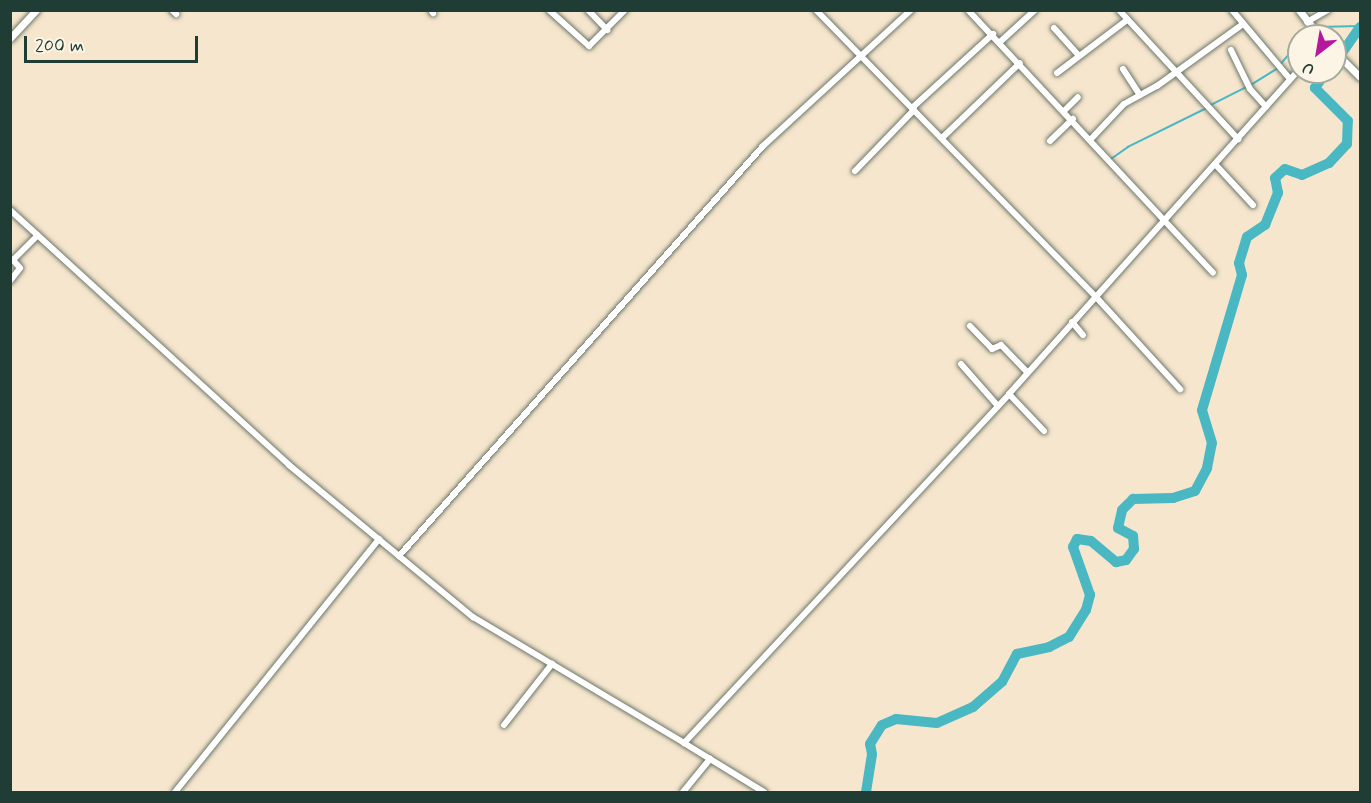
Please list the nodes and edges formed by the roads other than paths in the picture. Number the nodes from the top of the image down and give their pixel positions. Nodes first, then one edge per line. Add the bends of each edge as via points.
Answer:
1 (36, 10) edge
2 (549, 10) edge
3 (588, 10) edge
4 (625, 10) edge
5 (816, 10) edge
6 (911, 10) edge
7 (968, 10) edge
8 (1035, 10) edge
9 (1119, 10) edge
10 (1232, 10) edge
11 (1299, 10) edge
12 (1328, 10) edge
13 (1127, 20) junction
14 (1243, 24) junction
15 (1309, 24) edge
16 (1316, 24) edge
17 (10, 26) edge
18 (1054, 28) dead end
19 (607, 30) junction
20 (16, 32) junction
21 (993, 34) junction
22 (10, 38) edge
23 (1000, 42) junction
24 (1231, 50) dead end
25 (1078, 55) junction
26 (863, 57) junction
27 (1020, 63) junction
28 (1347, 64) edge
29 (1123, 69) dead end
30 (1057, 73) dead end
31 (1176, 73) junction
32 (1287, 76) edge
33 (1360, 77) edge
34 (1287, 82) edge
35 (1140, 95) junction
36 (1078, 97) dead end
37 (1266, 107) junction
38 (913, 109) junction
39 (1065, 110) junction
40 (1073, 119) junction
41 (942, 138) junction
42 (1091, 139) junction
43 (1238, 139) junction
44 (1050, 141) dead end
45 (1215, 164) junction
46 (855, 171) dead end
47 (1253, 205) dead end
48 (10, 210) edge
49 (1165, 219) junction
50 (38, 235) junction
51 (1213, 273) dead end
52 (10, 281) edge
53 (1096, 297) junction
54 (1072, 322) junction
55 (970, 326) dead end
56 (1083, 335) dead end
57 (961, 364) dead end
58 (1027, 372) junction
59 (1180, 389) dead end
60 (1009, 394) junction
61 (997, 405) junction
62 (1044, 431) dead end
63 (379, 539) junction
64 (399, 556) junction
65 (552, 663) junction
66 (504, 725) dead end
67 (684, 743) junction
68 (710, 759) junction
69 (175, 792) edge
70 (683, 792) edge
71 (765, 792) edge

1 - 20 street
2 - 19 street via 586,46
3 - 19 street
4 - 19 street
5 - 26 street
6 - 26 street
7 - 21 street
8 - 23 street
9 - 13 street
10 - 14 street
11 - 15 street
12 - 16 street
13 - 25 street
13 - 31 street
14 - 31 street
14 - 32 street
17 - 20 street
18 - 25 street
20 - 22 street
21 - 23 street
21 - 38 street
23 - 27 street
24 - 37 street via 1248,86
25 - 30 street
26 - 38 street
26 - 64 street via 763,146
27 - 39 street
27 - 41 street
28 - 33 street
29 - 35 street
31 - 35 street
31 - 43 street
34 - 37 street
35 - 42 street via 1113,113
36 - 39 street
37 - 43 street
38 - 41 street
38 - 46 street
39 - 40 street
40 - 42 street
40 - 44 street
41 - 53 street
42 - 49 street
43 - 45 street
45 - 47 street
45 - 49 street
48 - 50 street
49 - 51 street
49 - 53 street
50 - 52 street via 13,260 20,268
50 - 63 street via 229,412
53 - 54 street
53 - 59 street
54 - 56 street
54 - 58 street
55 - 58 street via 992,349 1001,345
57 - 61 street
58 - 60 street
60 - 61 street
60 - 62 street
61 - 67 street
63 - 64 street
63 - 69 street
64 - 65 street via 473,617
65 - 66 street
65 - 67 street
67 - 68 street
68 - 70 street
68 - 71 street

